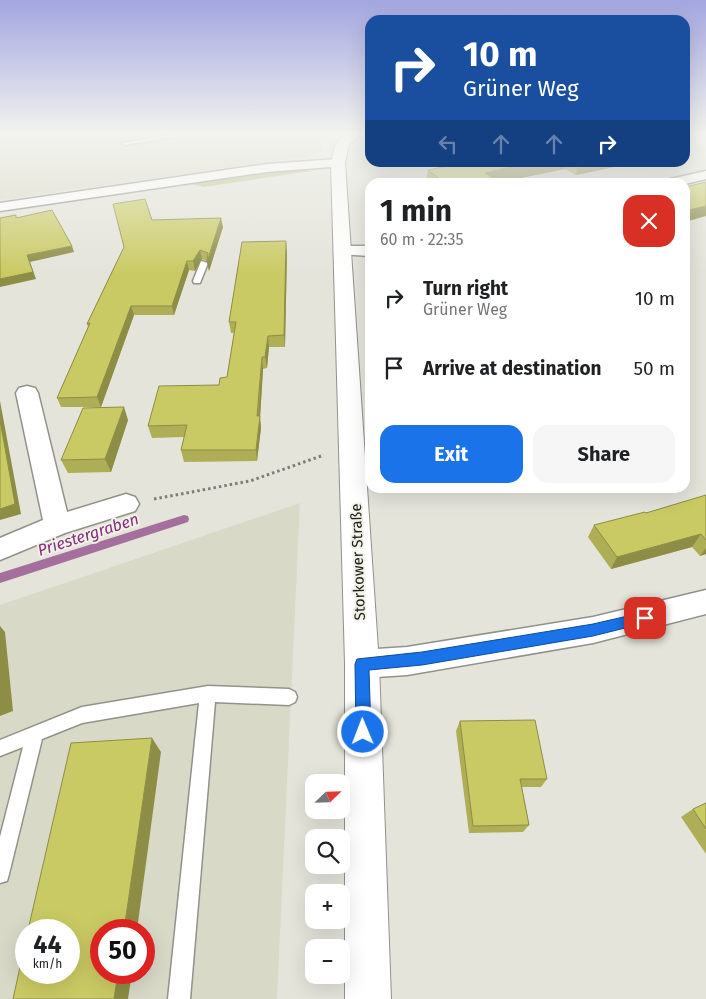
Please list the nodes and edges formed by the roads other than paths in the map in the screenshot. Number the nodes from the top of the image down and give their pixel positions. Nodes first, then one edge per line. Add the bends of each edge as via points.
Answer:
1 (188, 180) edge
2 (339, 180) edge
3 (0, 207) edge
4 (344, 251) junction
5 (365, 251) edge
6 (204, 262) edge
7 (197, 281) dead end
8 (27, 392) dead end
9 (126, 504) road end
10 (57, 525) junction
11 (0, 549) edge
12 (706, 602) edge
13 (362, 664) junction
14 (208, 694) junction
15 (289, 696) dead end
16 (35, 734) junction
17 (0, 748) edge
18 (0, 874) edge
19 (179, 999) edge
20 (368, 999) edge

1 - 3 street
2 - 4 main road, Storkower Straße
4 - 5 street
4 - 13 main road, Storkower Straße
6 - 7 lane
8 - 10 street
9 - 10 street
10 - 11 street
12 - 13 street via 593,630 427,658
13 - 20 main road, Storkower Straße
14 - 15 lane
14 - 16 lane via 82,715
14 - 19 lane
16 - 17 lane
16 - 18 lane

